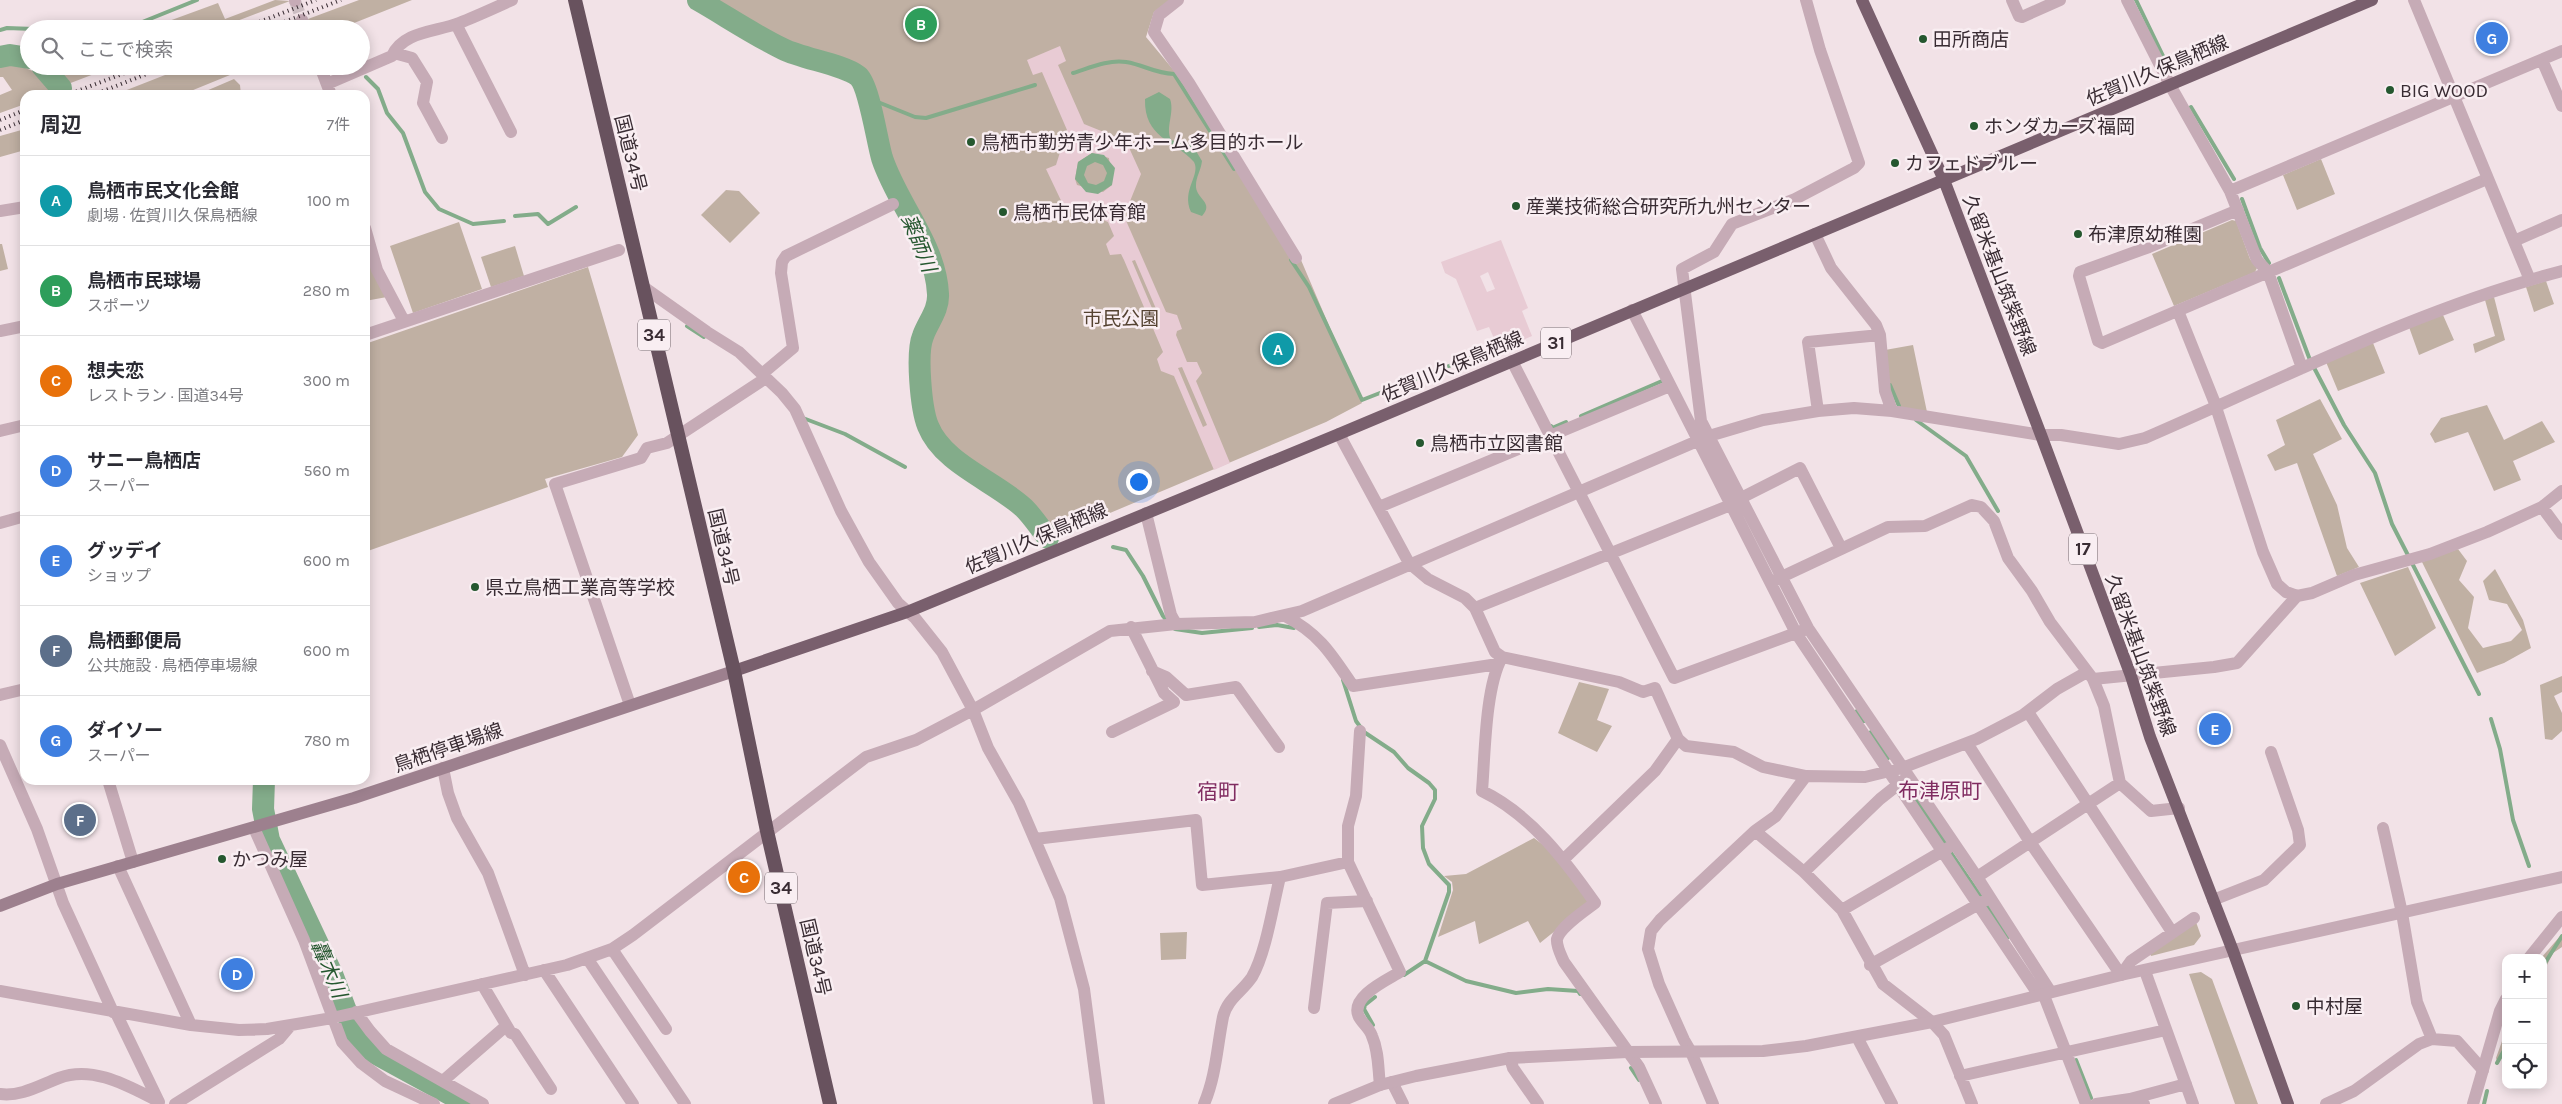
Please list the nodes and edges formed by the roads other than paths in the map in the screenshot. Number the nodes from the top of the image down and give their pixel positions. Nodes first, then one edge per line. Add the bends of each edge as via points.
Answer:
1 (512, 0) edge
2 (575, 0) edge
3 (1178, 0) edge
4 (1806, 0) edge
5 (1862, 0) edge
6 (2012, 0) edge
7 (2060, 0) edge
8 (2127, 0) edge
9 (2372, 0) edge
10 (2414, 0) edge
11 (456, 24) junction
12 (2562, 51) edge
13 (394, 53) junction
14 (2542, 60) junction
15 (370, 68) edge
16 (324, 75) edge
17 (356, 75) edge
18 (2170, 85) junction
19 (329, 89) edge
20 (2454, 96) junction
21 (2562, 106) edge
22 (511, 132) dead end
23 (442, 138) dead end
24 (2487, 179) junction
25 (1944, 180) junction
26 (2230, 191) junction
27 (893, 204) dead end
28 (20, 208) edge
29 (2238, 210) junction
30 (0, 211) edge
31 (2562, 220) edge
32 (1815, 234) junction
33 (2514, 241) junction
34 (370, 246) edge
35 (619, 250) dead end
36 (1296, 258) dead end
37 (2562, 271) edge
38 (2268, 272) junction
39 (2530, 280) junction
40 (642, 286) junction
41 (1685, 289) junction
42 (1632, 310) junction
43 (2178, 311) junction
44 (404, 321) junction
45 (20, 327) edge
46 (0, 331) edge
47 (370, 333) edge
48 (1880, 335) junction
49 (1512, 361) junction
50 (2310, 365) junction
51 (764, 376) junction
52 (1670, 386) junction
53 (2214, 408) junction
54 (1818, 411) junction
55 (1892, 411) junction
56 (20, 426) edge
57 (0, 431) edge
58 (678, 434) junction
59 (1339, 434) junction
60 (1550, 434) junction
61 (2041, 435) junction
62 (1710, 436) junction
63 (1698, 442) junction
64 (2562, 491) edge
65 (1580, 493) junction
66 (1738, 501) junction
67 (1379, 507) junction
68 (2542, 507) junction
69 (1146, 512) junction
70 (20, 517) edge
71 (0, 523) edge
72 (2562, 534) edge
73 (1841, 548) junction
74 (1611, 555) junction
75 (1410, 563) junction
76 (1776, 579) junction
77 (2297, 596) junction
78 (1475, 608) junction
79 (907, 612) junction
80 (1286, 616) junction
81 (1176, 624) junction
82 (1131, 627) junction
83 (1802, 630) junction
84 (1500, 660) junction
85 (734, 670) junction
86 (1152, 672) junction
87 (2090, 675) junction
88 (2130, 676) junction
89 (1674, 678) junction
90 (1655, 688) junction
91 (20, 690) edge
92 (0, 695) edge
93 (630, 705) junction
94 (973, 710) junction
95 (2028, 712) junction
96 (1360, 730) dead end
97 (1112, 732) dead end
98 (1678, 739) junction
99 (1966, 743) junction
100 (0, 745) edge
101 (1279, 748) dead end
102 (2271, 752) dead end
103 (443, 768) junction
104 (1900, 775) junction
105 (1806, 776) junction
106 (2120, 783) junction
107 (109, 785) edge
108 (2089, 804) junction
109 (2179, 808) junction
110 (254, 828) junction
111 (2383, 828) dead end
112 (768, 831) junction
113 (1755, 831) junction
114 (1035, 839) junction
115 (2030, 842) junction
116 (1954, 844) junction
117 (1942, 852) junction
118 (1564, 859) junction
119 (132, 862) junction
120 (1348, 862) junction
121 (118, 866) junction
122 (1804, 872) junction
123 (1280, 877) junction
124 (1976, 877) junction
125 (2562, 877) edge
126 (58, 884) junction
127 (1990, 898) junction
128 (2213, 900) junction
129 (1367, 901) junction
130 (1979, 905) junction
131 (0, 906) edge
132 (1842, 910) junction
133 (2402, 913) junction
134 (2562, 917) edge
135 (2194, 918) dead end
136 (2172, 932) junction
137 (612, 949) junction
138 (2233, 951) junction
139 (2532, 954) edge
140 (587, 958) junction
141 (1870, 965) junction
142 (544, 970) junction
143 (2145, 970) junction
144 (524, 975) junction
145 (2122, 975) junction
146 (482, 984) junction
147 (0, 991) edge
148 (2044, 993) junction
149 (2506, 999) edge
150 (1314, 1008) dead end
151 (115, 1012) junction
152 (354, 1012) junction
153 (332, 1018) junction
154 (1932, 1022) junction
155 (191, 1024) junction
156 (290, 1026) junction
157 (506, 1026) junction
158 (666, 1029) dead end
159 (2166, 1030) junction
160 (1857, 1037) junction
161 (2432, 1039) junction
162 (1627, 1052) junction
163 (1691, 1052) junction
164 (2065, 1053) junction
165 (1510, 1058) junction
166 (2483, 1070) junction
167 (1960, 1076) junction
168 (444, 1080) junction
169 (1386, 1084) junction
170 (2186, 1084) junction
171 (551, 1089) dead end
172 (0, 1094) edge
173 (2130, 1099) junction
174 (161, 1103) edge
175 (175, 1104) edge
176 (434, 1104) edge
177 (483, 1104) edge
178 (633, 1104) edge
179 (685, 1104) edge
180 (830, 1104) edge
181 (1099, 1104) edge
182 (1204, 1104) edge
183 (1334, 1104) edge
184 (1403, 1104) edge
185 (1538, 1104) edge
186 (1656, 1104) edge
187 (1713, 1104) edge
188 (1892, 1104) edge
189 (1972, 1104) edge
190 (2086, 1104) edge
191 (2096, 1104) edge
192 (2144, 1104) edge
193 (2193, 1104) edge
194 (2288, 1104) edge
195 (2326, 1104) edge
196 (2473, 1104) edge

1 - 11 street
2 - 40 highway, 国道34号 / 34
3 - 36 street via 1159,15 1154,32 1189,83
4 - 41 street via 1859,163 1795,199 1732,224 1714,252 1682,269
5 - 25 main road, 久留米基山筑紫野線 / 17
6 - 7 street via 2022,17
8 - 18 street
9 - 18 main road, 佐賀川久保鳥栖線 / 31
10 - 20 street
11 - 13 street via 426,31 397,46
11 - 22 street
12 - 14 street
13 - 15 street
13 - 23 street via 412,58 427,82 423,103
14 - 20 street
14 - 21 street
16 - 19 street
17 - 19 street
18 - 25 main road, 佐賀川久保鳥栖線 / 31
18 - 26 street
20 - 24 street
20 - 26 street
24 - 33 street
24 - 38 street
25 - 32 main road, 佐賀川久保鳥栖線 / 31
25 - 61 main road, 久留米基山筑紫野線 / 17
26 - 29 street
27 - 51 street via 786,256 782,262 782,273 793,348
28 - 30 street
29 - 38 street via 2257,260
29 - 43 street via 2080,272 2098,341 2102,343
31 - 33 street
32 - 41 main road, 佐賀川久保鳥栖線 / 31
32 - 48 street via 1831,268 1876,325
33 - 39 street
34 - 44 street via 377,270
35 - 44 street
37 - 39 street
38 - 43 street
38 - 50 street
39 - 50 street via 2417,320
40 - 51 street via 729,344
40 - 58 highway, 国道34号 / 34
41 - 42 main road, 佐賀川久保鳥栖線 / 31
41 - 62 street via 1701,421
42 - 49 main road, 佐賀川久保鳥栖線 / 31
42 - 52 street
43 - 53 street via 2214,400
44 - 47 street
45 - 46 street
48 - 54 street via 1808,342
48 - 55 street via 1882,370
49 - 59 main road, 佐賀川久保鳥栖線 / 31
49 - 60 street
50 - 53 street
51 - 58 street via 709,417
51 - 79 street via 795,410 840,511 869,562
52 - 60 street
52 - 63 street
53 - 61 street via 2145,438 2119,444
53 - 77 street via 2266,560 2277,584
54 - 55 street via 1854,408
54 - 62 street via 1763,420
55 - 61 street
56 - 57 street
58 - 85 highway, 国道34号 / 34
58 - 93 street via 667,443 647,448 641,458 555,484
59 - 67 street
59 - 69 main road, 佐賀川久保鳥栖線 / 31
60 - 65 street
60 - 67 street
61 - 88 main road, 久留米基山筑紫野線 / 17
62 - 63 street
62 - 66 street
63 - 65 street
63 - 66 street
64 - 68 street
65 - 74 street
65 - 75 street
66 - 73 street via 1800,468
66 - 74 street
66 - 76 street
67 - 75 street
68 - 72 street
68 - 77 street via 2487,532 2410,560 2354,575
69 - 79 main road, 佐賀川久保鳥栖線 / 31
69 - 81 street via 1171,615
70 - 71 street
73 - 76 street
73 - 87 street via 1888,527 1926,526 1972,506 1981,508 1994,521 2008,558
74 - 78 street
74 - 89 street
75 - 78 street via 1428,579 1465,598
75 - 80 street
76 - 83 street
77 - 88 street via 2237,663
78 - 84 street
79 - 85 main road, 佐賀川久保鳥栖線 / 31
79 - 94 street via 942,652
80 - 81 street via 1255,622
80 - 84 street via 1308,628 1354,686
81 - 82 street
82 - 86 street
82 - 94 street via 1110,631
83 - 89 street
83 - 104 street
84 - 90 street via 1619,682 1643,692
84 - 118 street via 1489,709 1482,791 1516,812
85 - 93 main road, 鳥栖停車場線
85 - 112 highway, 国道34号 / 34
86 - 97 street via 1164,694 1174,702
86 - 101 street via 1166,677 1186,695 1236,687
87 - 88 street
87 - 95 street via 2057,689
87 - 106 street via 2104,706
88 - 109 main road, 久留米基山筑紫野線 / 17
89 - 90 street
90 - 98 street
91 - 92 street
93 - 103 main road, 鳥栖停車場線
94 - 112 street via 916,740 866,757
94 - 114 street via 988,748
95 - 99 street
95 - 108 street
96 - 120 street via 1356,796 1348,826
98 - 105 street via 1686,746 1734,752 1763,767
98 - 118 street via 1655,771
99 - 104 street
99 - 115 street
100 - 126 street
102 - 128 street via 2298,830 2300,845 2264,880
103 - 110 main road, 鳥栖停車場線
103 - 144 street via 457,818 488,873
104 - 105 street
104 - 116 street
104 - 117 street
104 - 122 street
105 - 113 street via 1776,816
106 - 108 street
106 - 109 street via 2151,811
107 - 119 street
108 - 115 street
108 - 136 street
109 - 128 main road, 久留米基山筑紫野線 / 17
110 - 119 main road, 鳥栖停車場線
110 - 153 street via 304,940
111 - 133 street
112 - 137 street
112 - 180 highway, 国道34号 / 34
113 - 122 street
113 - 163 street via 1652,931 1648,949 1659,984
114 - 123 street via 1196,820 1202,885
114 - 181 street via 1060,898 1084,989
115 - 124 street
115 - 145 street
116 - 117 street
116 - 124 street
117 - 130 street
117 - 132 street
118 - 162 street via 1595,903 1562,930 1557,939 1558,948 1564,962
119 - 121 main road, 鳥栖停車場線
120 - 123 street
120 - 129 street
121 - 126 main road, 鳥栖停車場線
121 - 155 street
122 - 132 street
123 - 182 street via 1260,958 1252,976 1230,1001 1223,1017 1212,1087
124 - 127 street
125 - 133 street
126 - 131 main road, 鳥栖停車場線
126 - 151 street via 63,903
127 - 130 street
127 - 148 street
128 - 138 main road, 久留米基山筑紫野線 / 17
129 - 150 street via 1327,903
129 - 169 street via 1400,972 1364,997 1358,1006 1358,1016 1372,1034
130 - 141 street
130 - 148 street
132 - 141 street
133 - 138 street
133 - 161 street via 2417,1002
134 - 139 street
135 - 136 street
136 - 145 street via 2131,961
137 - 140 street
137 - 158 street
138 - 143 street
138 - 194 main road, 久留米基山筑紫野線 / 17
140 - 142 street
140 - 179 street
141 - 154 street via 1883,984
142 - 144 street
142 - 178 street
143 - 145 street
143 - 159 street
144 - 146 street
145 - 148 street
146 - 152 street
146 - 157 street
147 - 151 street
148 - 154 street
148 - 164 street
149 - 166 street
151 - 155 street
151 - 174 street
152 - 153 street
152 - 168 street via 386,1049
153 - 156 street
153 - 176 street via 342,1042 361,1063 384,1081
154 - 160 street
154 - 167 street via 1944,1035
155 - 156 street via 239,1030
156 - 175 street via 279,1039
157 - 168 street
157 - 171 street via 510,1033 515,1034
159 - 164 street
159 - 170 street
160 - 163 street via 1763,1051
160 - 188 street
161 - 166 street via 2456,1041
161 - 195 street via 2407,1051 2390,1067 2354,1091
162 - 163 street
162 - 165 street
162 - 186 street via 1639,1068
163 - 187 street
164 - 167 street
164 - 190 street
165 - 169 street
165 - 185 street via 1513,1068
166 - 196 street
167 - 189 street
168 - 177 street
169 - 183 street
169 - 184 street
170 - 173 street
170 - 193 street
172 - 174 street via 16,1094 60,1077 101,1076
173 - 191 street
173 - 192 street

